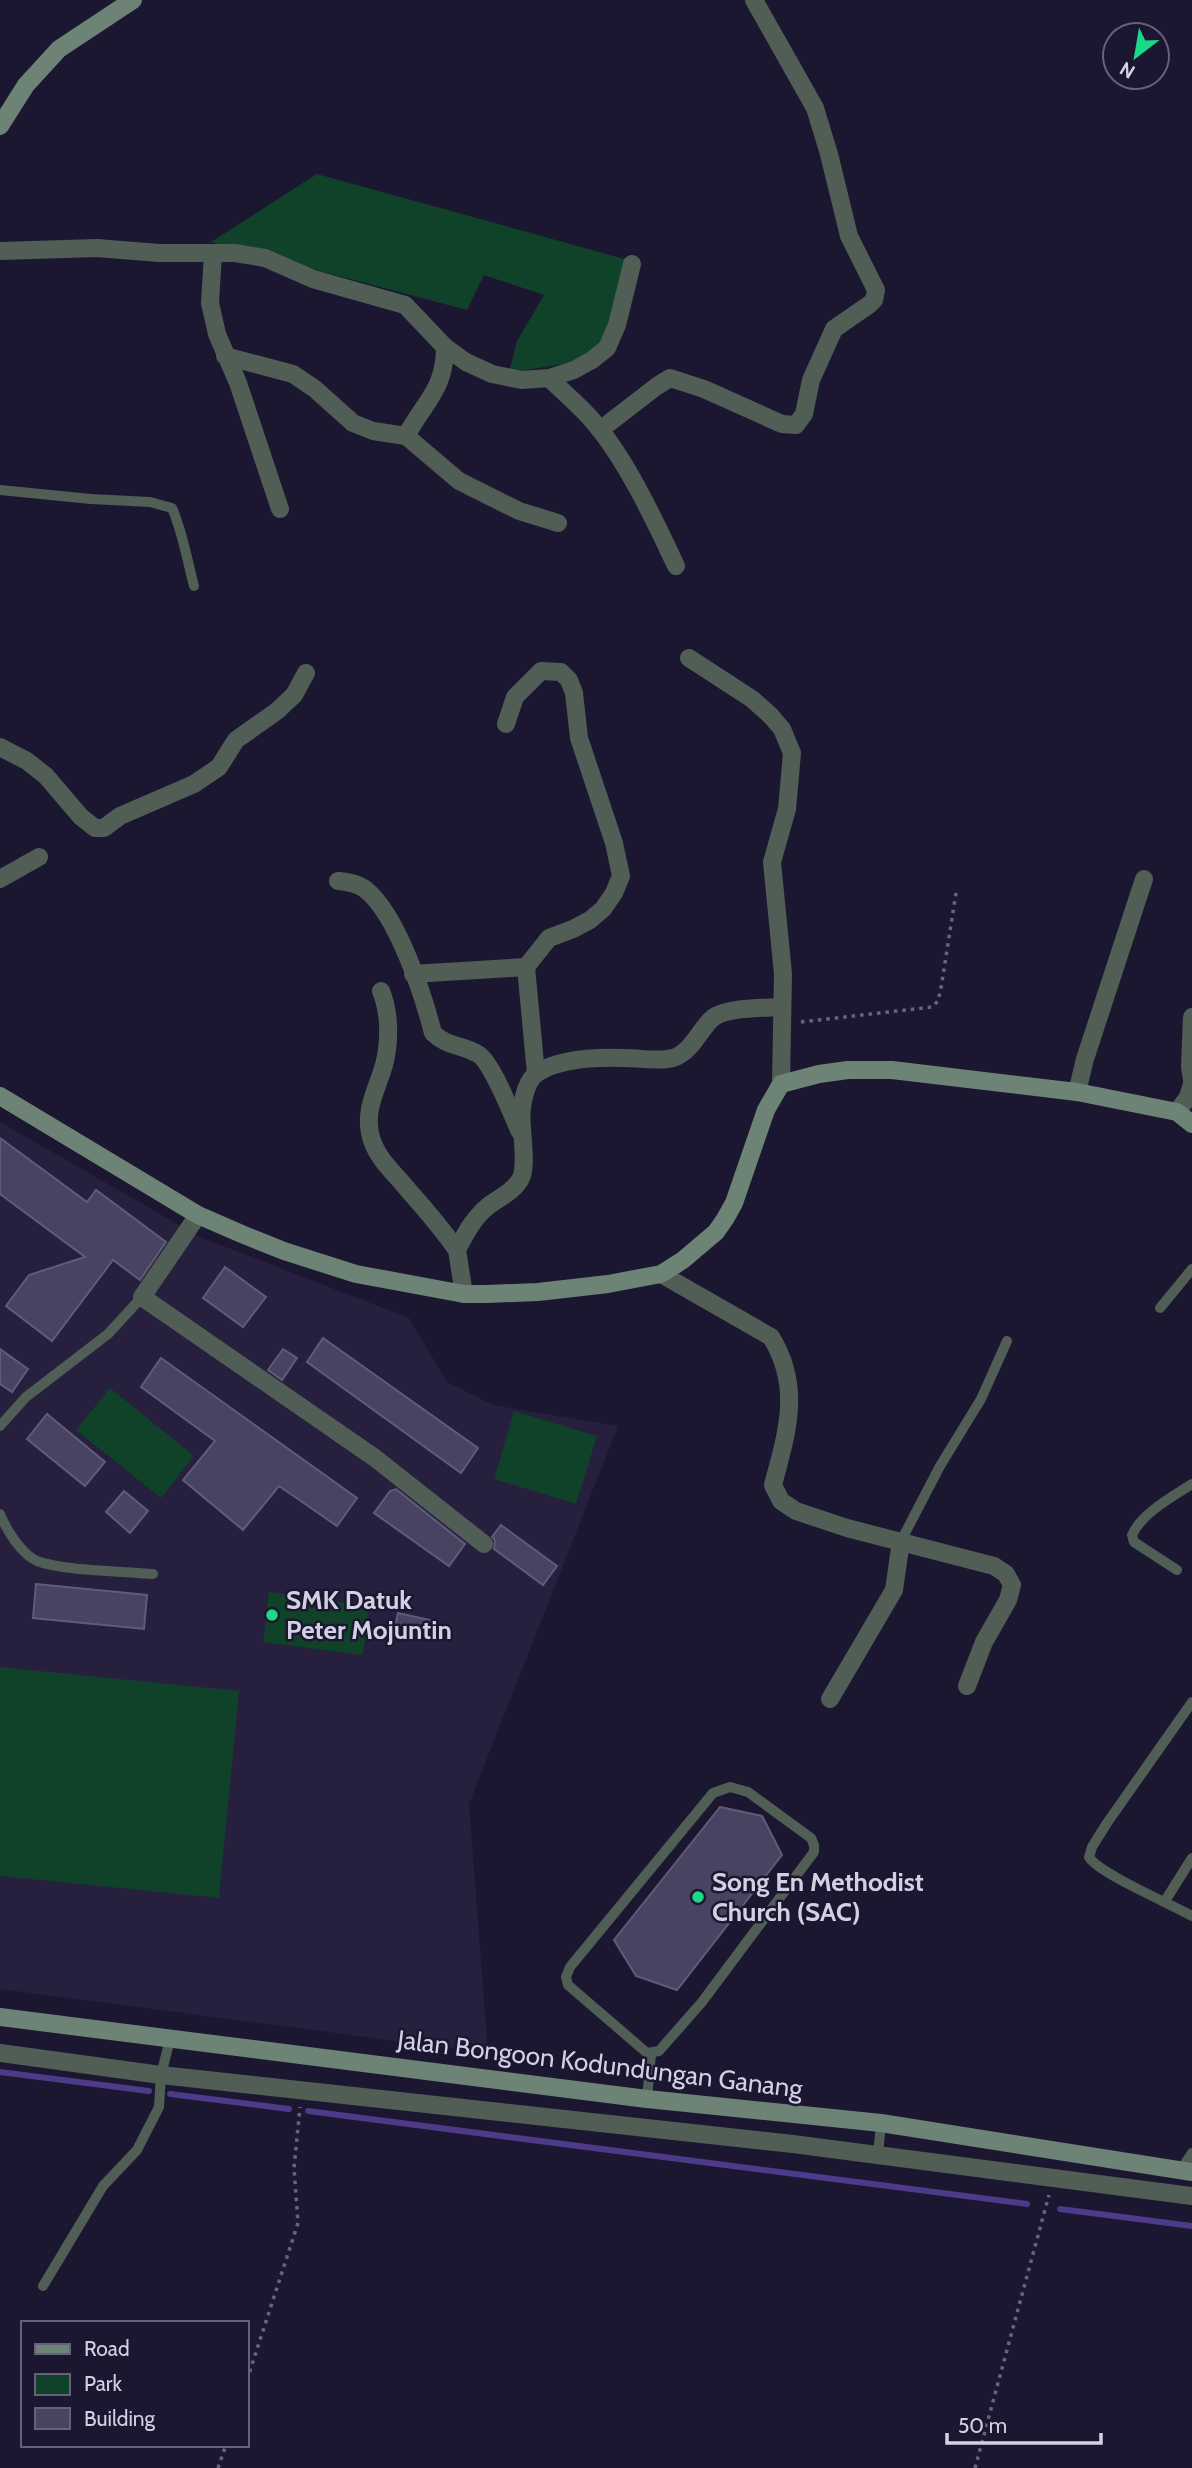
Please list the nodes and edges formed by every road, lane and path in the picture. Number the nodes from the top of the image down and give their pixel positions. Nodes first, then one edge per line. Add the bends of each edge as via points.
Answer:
1 (133, 0) edge
2 (754, 0) edge
3 (0, 127) edge
4 (0, 251) edge
5 (213, 253) junction
6 (632, 264) dead end
7 (445, 346) junction
8 (225, 356) junction
9 (549, 378) junction
10 (600, 430) junction
11 (406, 436) junction
12 (0, 490) edge
13 (280, 509) dead end
14 (558, 523) dead end
15 (676, 566) dead end
16 (194, 586) dead end
17 (689, 658) dead end
18 (306, 673) dead end
19 (506, 724) dead end
20 (0, 747) edge
21 (39, 858) dead end
22 (0, 879) edge
23 (1144, 879) dead end
24 (338, 881) dead end
25 (956, 893) dead end
26 (526, 967) junction
27 (413, 974) junction
28 (381, 990) dead end
29 (1192, 1017) edge
30 (782, 1023) junction
31 (536, 1074) junction
32 (781, 1084) junction
33 (1079, 1086) junction
34 (1191, 1087) edge
35 (0, 1096) edge
36 (1177, 1112) junction
37 (1192, 1124) edge
38 (521, 1134) junction
39 (198, 1215) junction
40 (457, 1250) junction
41 (1192, 1269) edge
42 (661, 1274) junction
43 (464, 1294) junction
44 (142, 1297) junction
45 (1160, 1308) dead end
46 (1007, 1341) dead end
47 (0, 1426) edge
48 (1192, 1484) edge
49 (0, 1514) edge
50 (901, 1541) junction
51 (484, 1544) dead end
52 (1177, 1570) dead end
53 (153, 1574) dead end
54 (967, 1686) dead end
55 (830, 1699) dead end
56 (1192, 1702) edge
57 (1192, 1858) edge
58 (1165, 1901) junction
59 (1192, 1916) edge
60 (0, 2017) edge
61 (170, 2039) junction
62 (0, 2053) edge
63 (651, 2054) junction
64 (162, 2075) junction
65 (301, 2091) junction
66 (647, 2099) junction
67 (881, 2123) junction
68 (1192, 2153) edge
69 (878, 2155) junction
70 (1186, 2172) edge
71 (1053, 2179) junction
72 (1192, 2196) edge
73 (43, 2286) dead end
74 (248, 2377) edge
75 (225, 2447) edge
76 (218, 2468) edge
77 (975, 2468) edge

1 - 3 street via 59,49 26,85
2 - 10 street via 815,107 849,236 876,290 874,300 834,329 796,425 782,424 704,388 670,379
4 - 5 street via 97,248
5 - 7 street via 265,258 313,279 405,305
5 - 8 street via 210,303
6 - 9 street via 607,348 574,370
7 - 9 street via 492,374 522,380
7 - 11 street via 439,385
8 - 11 street via 293,374 362,428
8 - 13 street
9 - 10 street
10 - 15 street
11 - 14 street via 459,481 519,511
12 - 16 lane via 150,502 172,508
17 - 30 street via 771,716 792,754 787,809 772,862 783,974
18 - 20 street via 294,695 236,740 219,767 104,828 95,828 81,817 27,761
19 - 26 street via 516,697 541,671 561,672 569,680 579,738 621,876 603,909 590,920 549,938
21 - 22 street
23 - 33 street
24 - 27 street via 365,889 380,907
25 - 30 path via 941,988 932,1007
26 - 27 street
26 - 31 street
27 - 38 street via 433,1033 487,1061
28 - 40 street via 388,1039 384,1065 370,1099 369,1131 382,1162
29 - 34 street
30 - 31 street via 744,1010 713,1018 675,1058 592,1058
30 - 32 street
31 - 38 street via 525,1094
32 - 33 street via 848,1070 892,1070
32 - 42 street via 766,1110 725,1219 702,1245
33 - 36 street
34 - 36 street
35 - 39 street
36 - 37 street
38 - 40 street via 524,1168 520,1180 476,1217
39 - 43 street via 284,1251 356,1274
39 - 44 street
40 - 43 street
41 - 45 lane
42 - 43 street via 564,1289
42 - 50 street via 771,1337 778,1348 788,1381 789,1417 773,1485 780,1501 815,1518
44 - 47 lane via 108,1334 26,1397
44 - 51 street via 375,1458
46 - 50 lane via 981,1399
48 - 52 lane via 1142,1521 1132,1535 1134,1542
49 - 53 lane via 20,1547 34,1560
50 - 54 street via 994,1566 1012,1584
50 - 55 street via 894,1590
56 - 58 lane via 1107,1823 1089,1857 1118,1879
57 - 58 lane
58 - 59 lane
60 - 61 street, Jalan Bongoon Kodundungan Ganang
61 - 64 lane
61 - 66 street, Jalan Bongoon Kodundungan Ganang
62 - 64 street
63 - 63 lane via 568,1985 566,1977 713,1793 738,1788 811,1838 814,1852 702,2002 671,2040
63 - 66 lane
64 - 65 street
64 - 73 lane via 159,2106 137,2150 103,2186
65 - 69 street
65 - 74 path via 294,2168 298,2223
66 - 67 street, Jalan Bongoon Kodundungan Ganang
67 - 69 lane
67 - 70 street, Jalan Bongoon Kodundungan Ganang
68 - 70 lane
69 - 71 street
71 - 72 street
71 - 77 path
75 - 76 path

